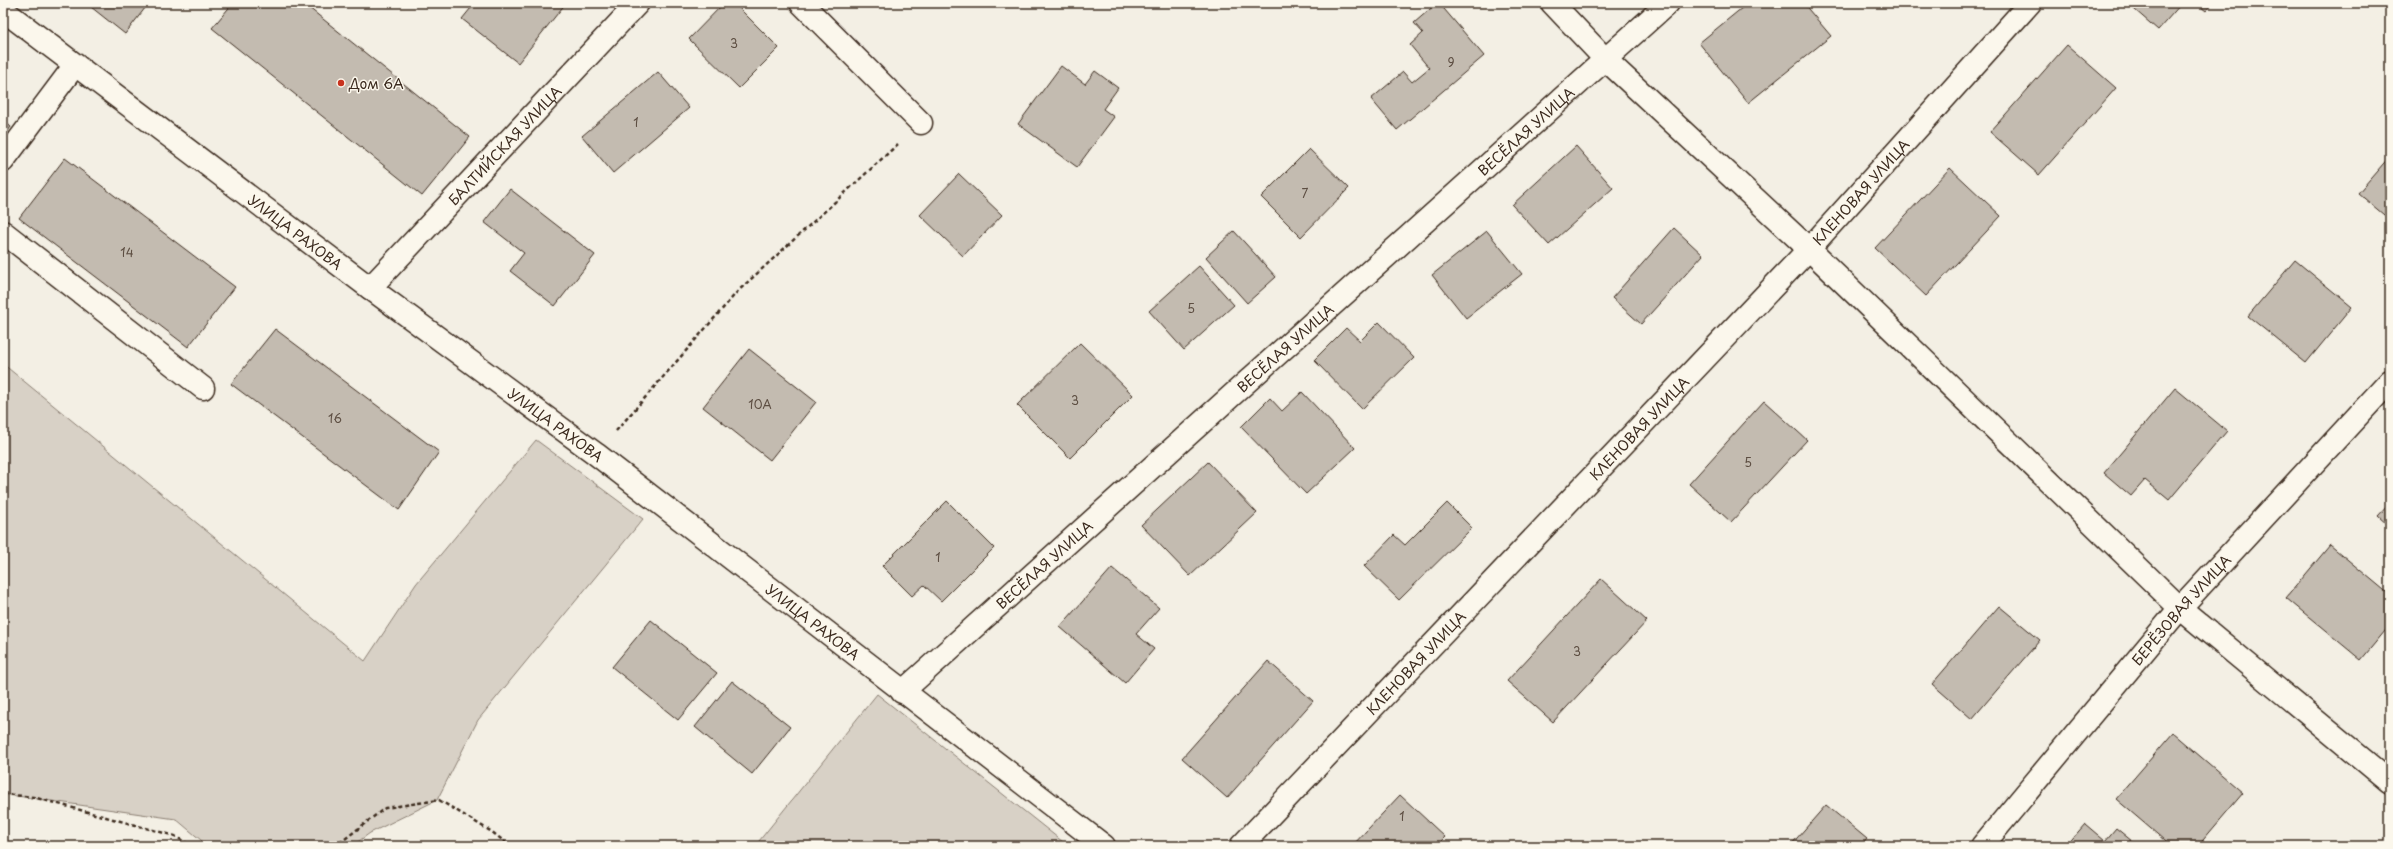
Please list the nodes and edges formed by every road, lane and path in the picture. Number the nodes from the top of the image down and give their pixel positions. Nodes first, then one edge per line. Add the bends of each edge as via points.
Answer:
1 (638, 3) edge
2 (801, 3) edge
3 (1552, 3) edge
4 (1668, 3) edge
5 (2030, 3) edge
6 (3, 10) edge
7 (1605, 59) junction
8 (75, 65) junction
9 (921, 123) joint
10 (3, 161) edge
11 (3, 232) edge
12 (1809, 249) junction
13 (370, 288) junction
14 (2390, 381) edge
15 (203, 388) dead end
16 (596, 454) junction
17 (2180, 608) junction
18 (902, 692) junction
19 (2390, 782) edge
20 (3, 794) edge
21 (190, 846) edge
22 (333, 846) edge
23 (510, 846) edge
24 (1104, 846) edge
25 (1241, 846) edge
26 (1982, 846) edge

1 - 13 street, БАЛТИЙСКАЯ УЛИЦА
2 - 9 street
3 - 7 street
4 - 7 street, ВЕСЁЛАЯ УЛИЦА
5 - 12 street, КЛЕНОВАЯ УЛИЦА
6 - 8 street, УЛИЦА РАХОВА
7 - 12 street
7 - 18 street, ВЕСЁЛАЯ УЛИЦА
8 - 10 street
8 - 13 street, УЛИЦА РАХОВА
9 - 16 path via 738,291
11 - 15 street
12 - 17 street
12 - 25 street, КЛЕНОВАЯ УЛИЦА
13 - 16 street, УЛИЦА РАХОВА
14 - 17 street, БЕРЁЗОВАЯ УЛИЦА
16 - 18 street, УЛИЦА РАХОВА
17 - 19 street
17 - 26 street, БЕРЁЗОВАЯ УЛИЦА
18 - 24 street, УЛИЦА РАХОВА
20 - 21 path via 33,797 175,836
22 - 23 path via 342,842 385,808 439,800

